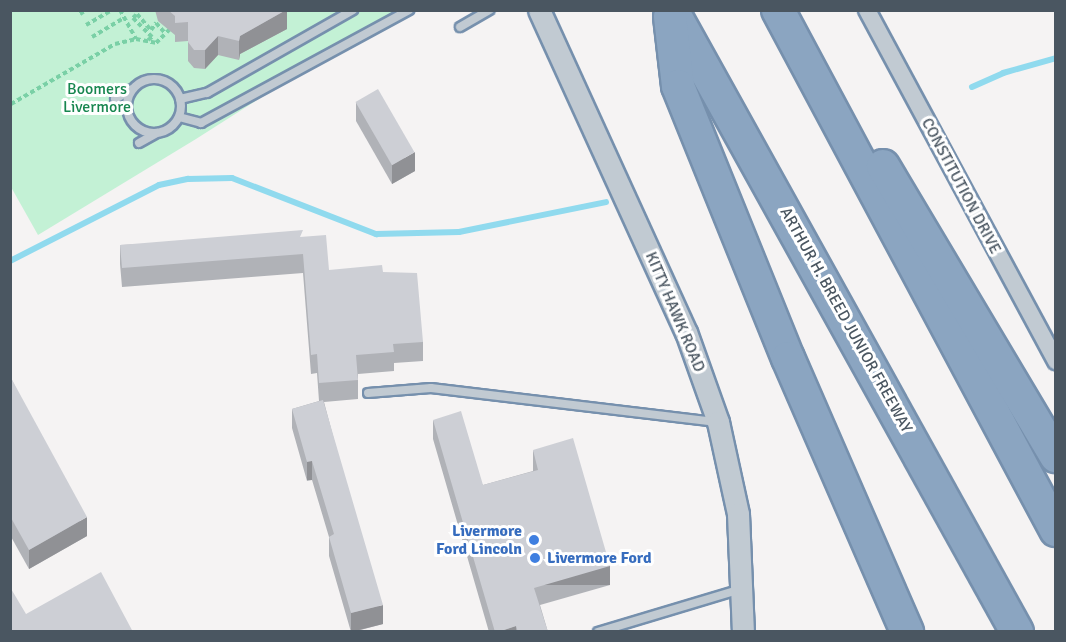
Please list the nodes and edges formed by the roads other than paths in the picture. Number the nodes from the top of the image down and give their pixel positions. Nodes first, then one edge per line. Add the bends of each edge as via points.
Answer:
1 (353, 10) edge
2 (409, 10) edge
3 (489, 10) edge
4 (539, 10) edge
5 (671, 10) edge
6 (778, 10) edge
7 (867, 10) edge
8 (460, 27) dead end
9 (133, 88) junction
10 (115, 99) dead end
11 (180, 99) junction
12 (832, 112) junction
13 (178, 117) junction
14 (160, 132) junction
15 (139, 143) dead end
16 (1056, 362) edge
17 (368, 393) dead end
18 (718, 422) junction
19 (1056, 456) edge
20 (1056, 530) edge
21 (743, 588) junction
22 (598, 632) edge
23 (743, 632) edge
24 (907, 632) edge
25 (1017, 632) edge

1 - 11 lane via 207,93
2 - 13 lane via 201,123
3 - 8 lane
4 - 18 street, KITTY HAWK ROAD via 686,332
5 - 24 highway via 678,86 788,358
5 - 25 highway, ARTHUR H. BREED JUNIOR FREEWAY
6 - 12 highway
7 - 16 street, CONSTITUTION DRIVE
9 - 10 lane
9 - 11 lane via 147,79 164,80
9 - 14 lane via 127,104 131,121 144,131
11 - 13 lane
12 - 19 highway via 866,136
12 - 20 highway
13 - 14 lane
14 - 15 lane
17 - 18 lane via 431,388
18 - 21 street, KITTY HAWK ROAD via 738,514
21 - 22 lane
21 - 23 street, KITTY HAWK ROAD

